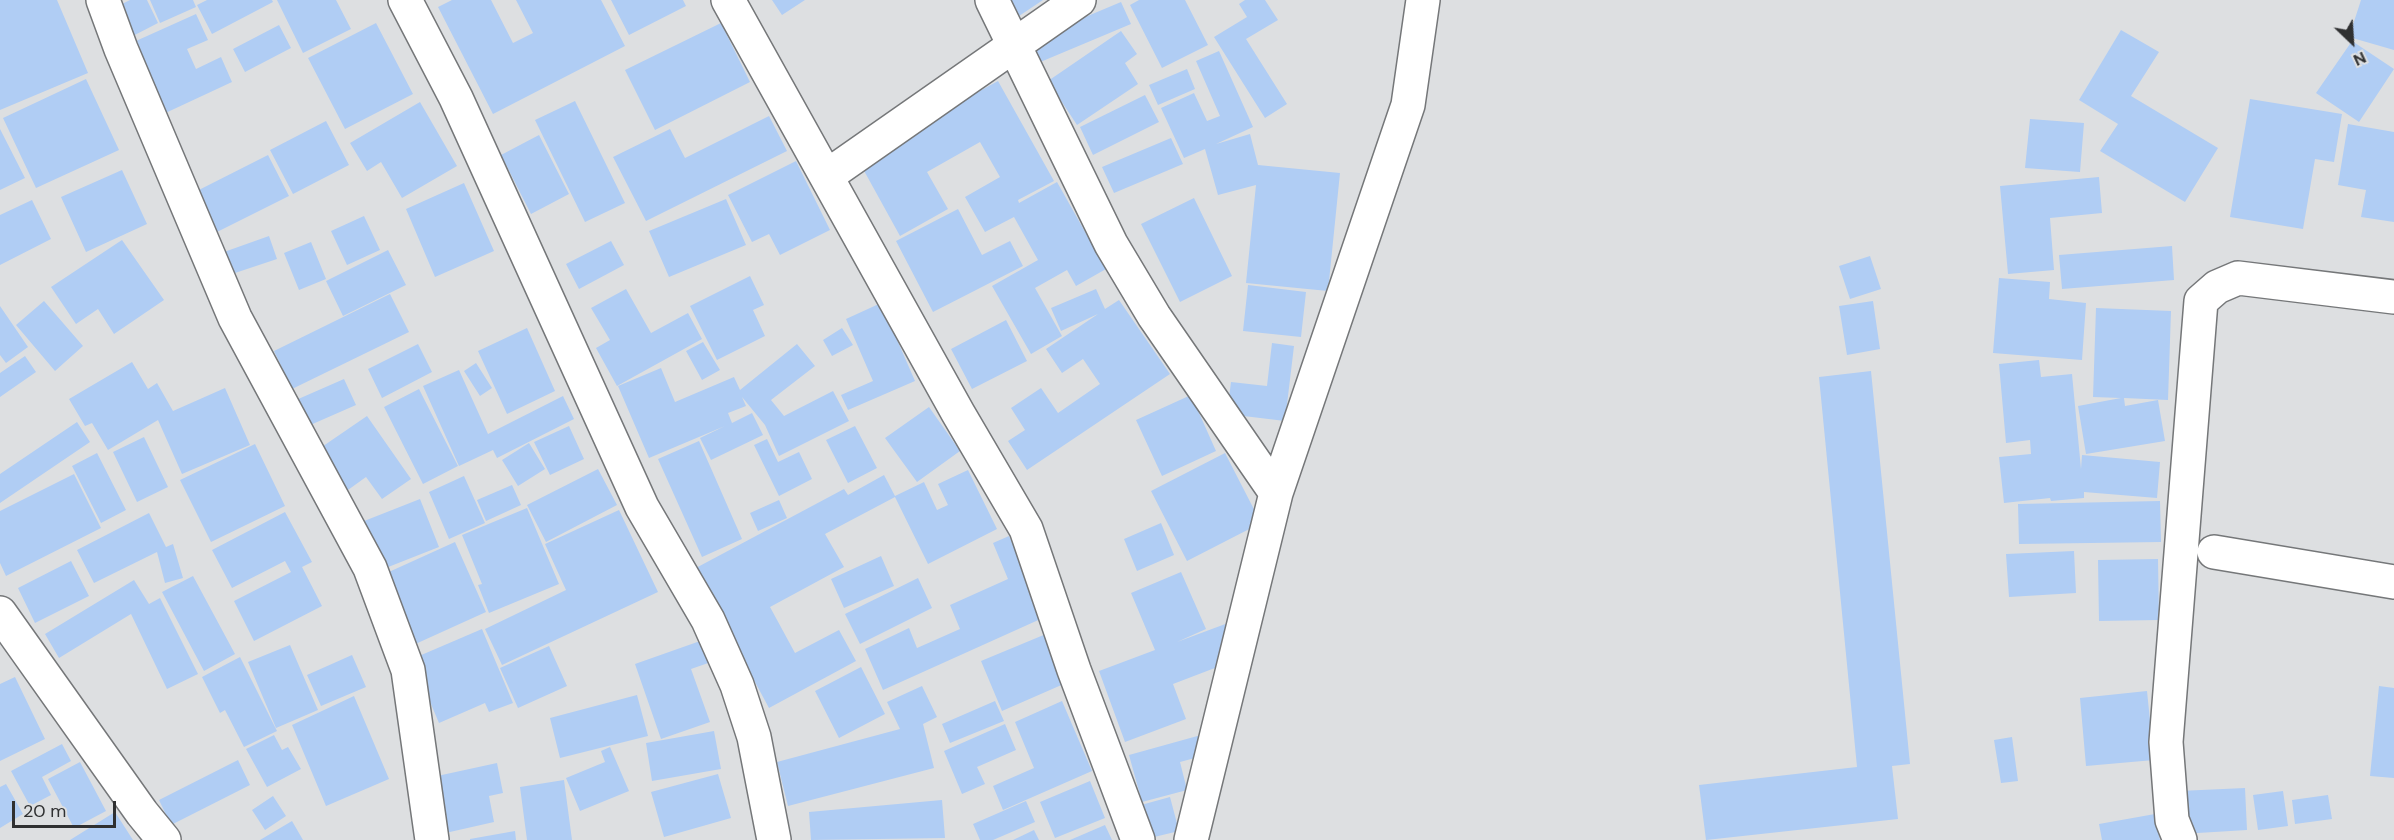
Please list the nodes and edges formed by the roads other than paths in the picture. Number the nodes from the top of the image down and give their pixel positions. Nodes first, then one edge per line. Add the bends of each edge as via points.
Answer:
1 (103, 0) edge
2 (405, 0) edge
3 (728, 0) edge
4 (992, 0) edge
5 (1079, 0) edge
6 (1423, 0) edge
7 (1015, 45) junction
8 (827, 176) junction
9 (2394, 297) edge
10 (1276, 493) junction
11 (2214, 552) dead end
12 (2394, 582) edge
13 (0, 613) edge
14 (164, 840) edge
15 (432, 840) edge
16 (774, 840) edge
17 (1138, 840) edge
18 (1191, 840) edge
19 (2180, 840) edge

1 - 15 street via 235,318 370,568 408,670
2 - 16 street via 456,98 642,507 708,620 737,685 754,737
3 - 8 street
4 - 7 street
5 - 7 street
6 - 10 street via 1408,105
7 - 8 street
7 - 10 street via 1111,244 1154,316
8 - 17 street via 1026,529
9 - 19 street via 2238,278 2217,287 2201,301 2166,742 2172,820
10 - 18 street
11 - 12 street
13 - 14 street

